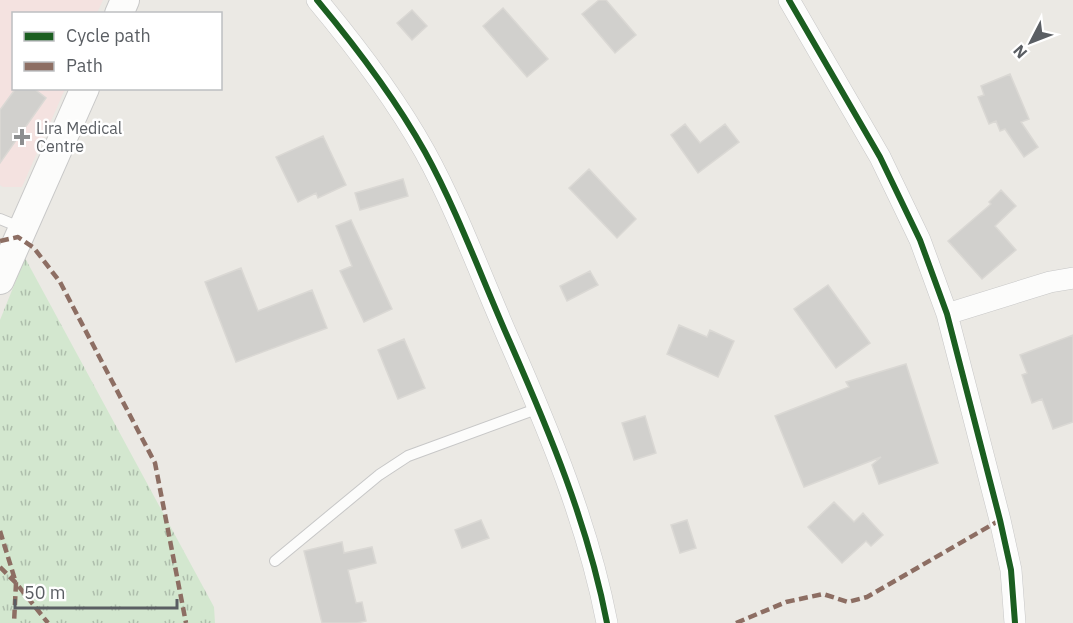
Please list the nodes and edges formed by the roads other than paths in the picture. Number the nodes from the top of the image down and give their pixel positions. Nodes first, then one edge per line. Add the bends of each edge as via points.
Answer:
1 (318, 0) edge
2 (789, 0) edge
3 (84, 90) edge
4 (11, 223) edge
5 (1073, 278) edge
6 (0, 279) edge
7 (947, 314) junction
8 (539, 408) junction
9 (275, 561) dead end
10 (607, 623) edge
11 (1015, 623) edge

1 - 8 street via 368,64 425,153
2 - 7 street via 880,157 920,240
3 - 4 street
4 - 6 street
5 - 7 street
7 - 11 street via 1000,520 1011,570
8 - 9 lane via 408,456
8 - 10 street via 600,583

